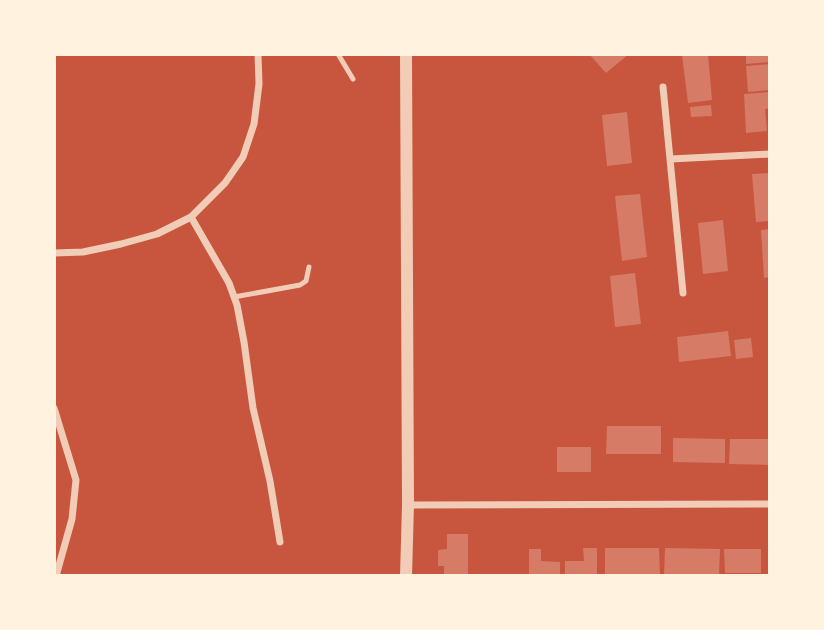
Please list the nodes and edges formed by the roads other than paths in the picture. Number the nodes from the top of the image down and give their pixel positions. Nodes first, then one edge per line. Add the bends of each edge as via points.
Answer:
1 (258, 54) edge
2 (338, 54) edge
3 (406, 54) edge
4 (353, 79) dead end
5 (663, 87) dead end
6 (770, 154) edge
7 (671, 159) junction
8 (191, 217) junction
9 (54, 253) edge
10 (310, 267) dead end
11 (683, 293) dead end
12 (234, 298) junction
13 (54, 408) edge
14 (770, 504) edge
15 (408, 505) junction
16 (280, 542) dead end
17 (57, 576) edge
18 (406, 576) edge

1 - 8 street via 254,124 243,157
2 - 4 lane
3 - 15 street
5 - 7 street
6 - 7 street
7 - 11 street
8 - 9 street via 157,234 121,244
8 - 12 street via 218,260
10 - 12 lane via 300,285
12 - 16 street
13 - 17 street via 76,480 72,519
14 - 15 street
15 - 18 street

